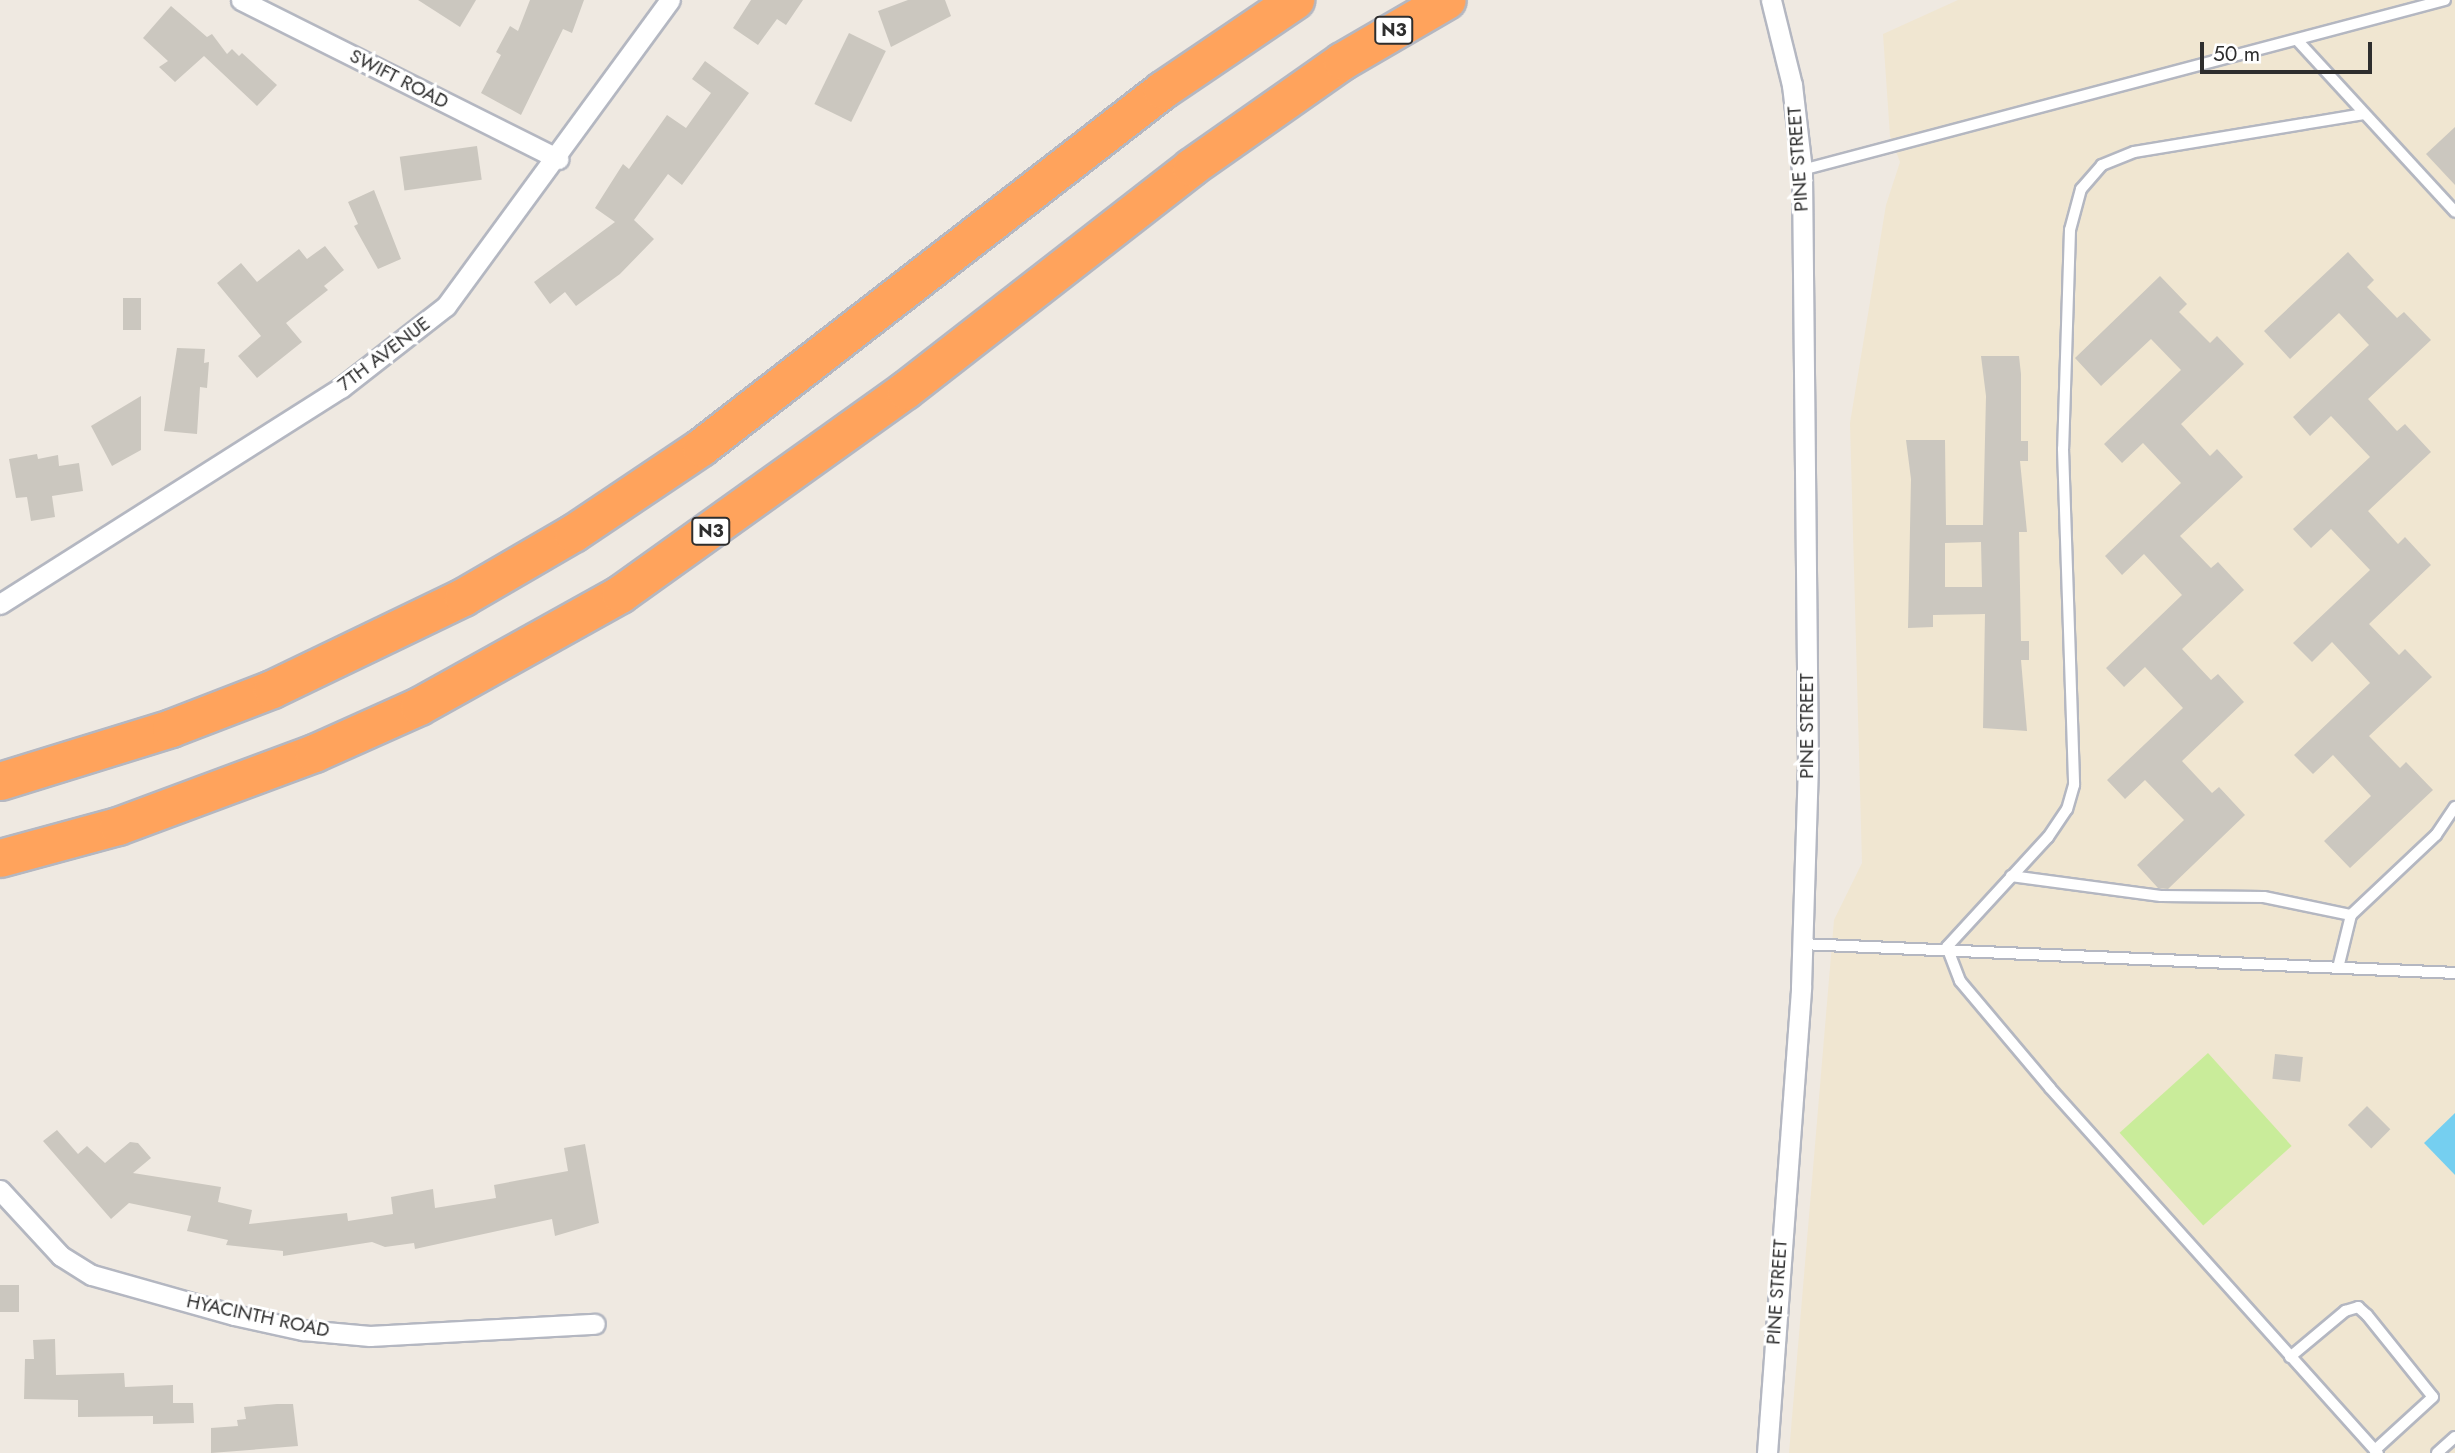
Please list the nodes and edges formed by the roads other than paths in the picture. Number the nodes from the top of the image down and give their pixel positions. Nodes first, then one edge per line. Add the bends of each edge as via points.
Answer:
1 (242, 0) edge
2 (670, 0) edge
3 (1295, 0) edge
4 (1447, 0) edge
5 (1772, 0) edge
6 (2445, 0) edge
7 (2298, 41) junction
8 (2364, 114) junction
9 (558, 159) junction
10 (1802, 170) junction
11 (2455, 212) edge
12 (0, 604) edge
13 (0, 781) edge
14 (2455, 807) edge
15 (0, 858) edge
16 (2011, 876) junction
17 (2351, 915) junction
18 (1802, 944) junction
19 (1947, 947) junction
20 (2338, 968) junction
21 (2455, 973) edge
22 (0, 1190) edge
23 (595, 1324) dead end
24 (2290, 1357) junction
25 (2455, 1437) edge
26 (2376, 1451) edge
27 (1767, 1453) edge
28 (2437, 1453) edge

1 - 9 street, SWIFT ROAD
2 - 9 street, 7TH AVENUE
3 - 13 highway via 1162,90 701,447 573,533 463,597 272,689 171,728
4 - 15 highway, N3 via 1342,61 1191,167 787,478 596,608 419,706 314,753 118,826
5 - 10 street, PINE STREET via 1792,85
6 - 7 lane
7 - 8 lane
7 - 10 lane
8 - 11 lane
8 - 16 lane via 2133,152 2102,165 2081,189 2070,230 2063,449 2074,785 2067,809 2048,837
9 - 12 street, 7TH AVENUE via 460,288 421,328 341,388
10 - 18 street, PINE STREET via 1808,767
14 - 17 lane via 2437,835
16 - 17 lane via 2161,896 2264,897
16 - 19 lane
17 - 20 lane
18 - 19 lane
18 - 27 street, PINE STREET
19 - 20 lane
19 - 24 lane via 1960,981
20 - 21 lane
22 - 23 street, HYACINTH ROAD via 61,1255 92,1275 245,1317 370,1336
24 - 26 lane
24 - 26 lane via 2345,1311 2358,1307 2367,1315 2433,1397
25 - 28 lane

